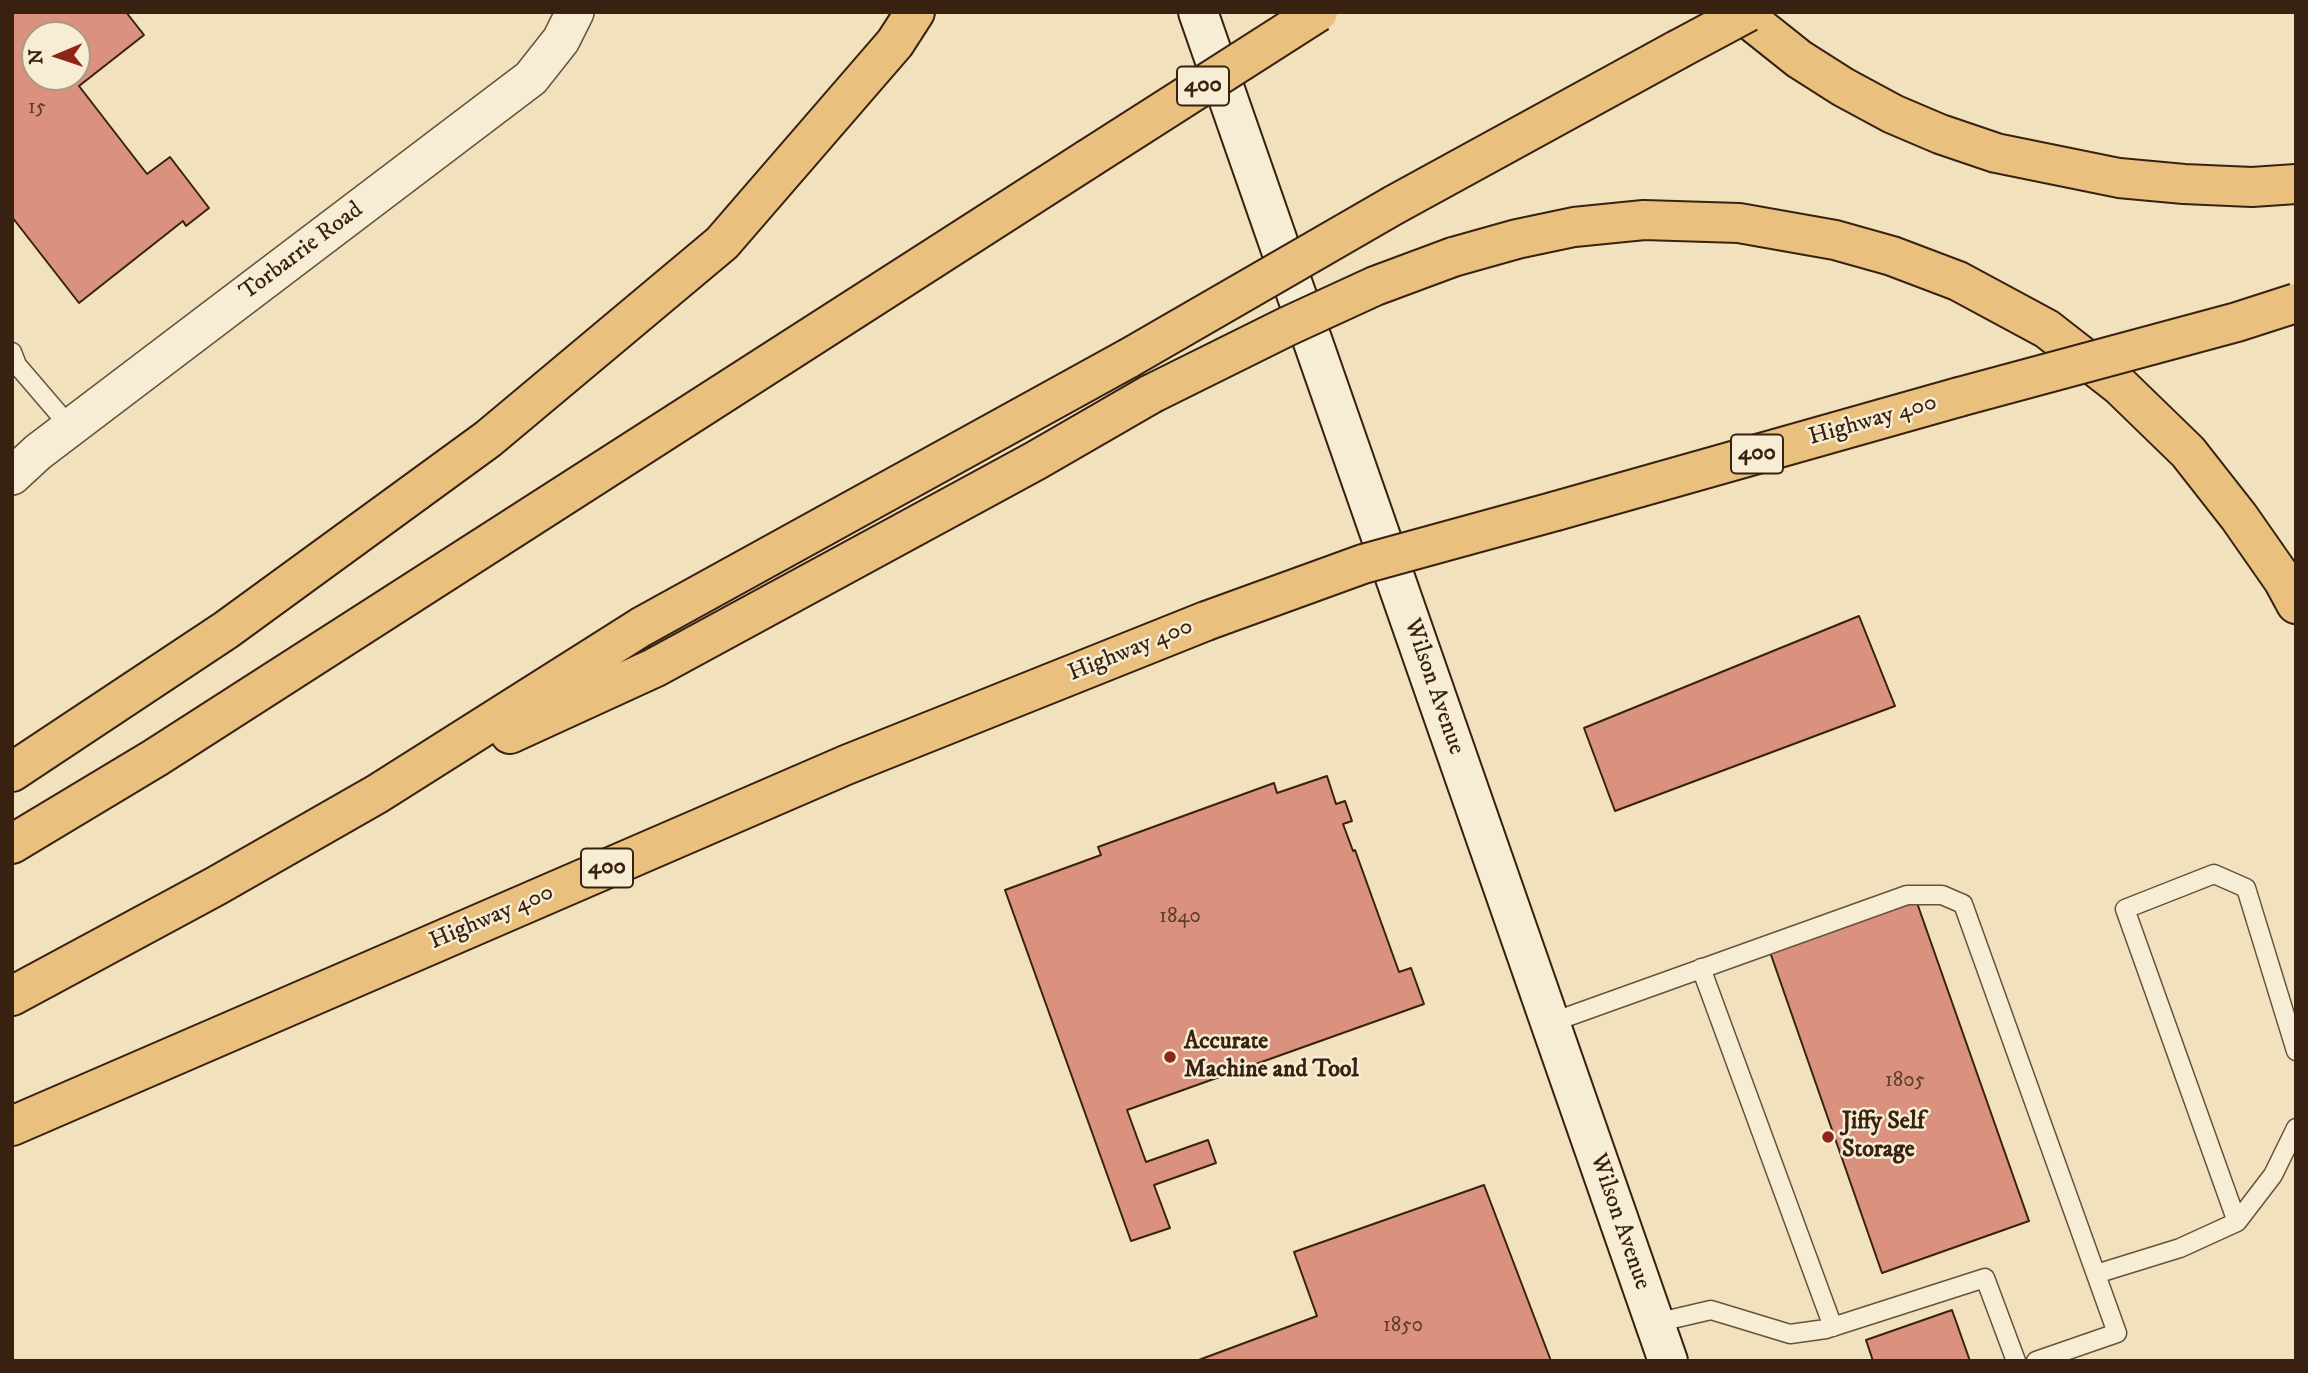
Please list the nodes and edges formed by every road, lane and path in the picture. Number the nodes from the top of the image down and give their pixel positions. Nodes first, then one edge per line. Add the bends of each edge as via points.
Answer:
1 (575, 12) edge
2 (915, 12) edge
3 (1198, 12) edge
4 (1318, 12) edge
5 (1740, 12) edge
6 (1748, 12) edge
7 (2296, 184) edge
8 (2296, 303) edge
9 (12, 352) edge
10 (71, 428) junction
11 (12, 476) edge
12 (2296, 604) edge
13 (12, 772) edge
14 (377, 794) junction
15 (12, 844) edge
16 (1701, 968) junction
17 (12, 996) edge
18 (1550, 1023) junction
19 (2296, 1051) edge
20 (12, 1126) edge
21 (2296, 1128) edge
22 (2237, 1222) junction
23 (2096, 1275) junction
24 (1655, 1324) junction
25 (1833, 1327) junction
26 (1668, 1361) edge
27 (2016, 1361) edge
28 (2036, 1361) edge

1 - 10 street, Torbarrie Road via 561,40 531,78
2 - 13 highway via 895,43 722,243 488,439 226,630
3 - 18 main road, Wilson Avenue
4 - 15 highway, 400, bridge via 155,758
5 - 7 highway via 1843,87 1905,119 1996,153 2119,178 2252,187
6 - 14 highway, bridge via 641,627
8 - 20 highway, Highway 400 / 400, bridge via 2238,323 1363,564 1206,621 846,765
9 - 10 lane
10 - 11 street, Torbarrie Road
12 - 14 highway, bridge via 2239,517 2188,452 2130,395 2047,329 1958,281 1835,240 1739,223 1644,220 1517,239 1375,286 1151,394 654,668
14 - 17 highway
16 - 18 lane
16 - 23 lane via 1906,895 1942,895 1963,904
16 - 25 lane
18 - 24 main road, Wilson Avenue
19 - 22 lane via 2246,888 2214,874 2125,909
21 - 22 lane via 2273,1175
22 - 23 lane via 2180,1248
23 - 28 lane via 2117,1333
24 - 25 lane via 1712,1310 1790,1334
24 - 26 main road, Wilson Avenue
25 - 27 lane via 1985,1278

